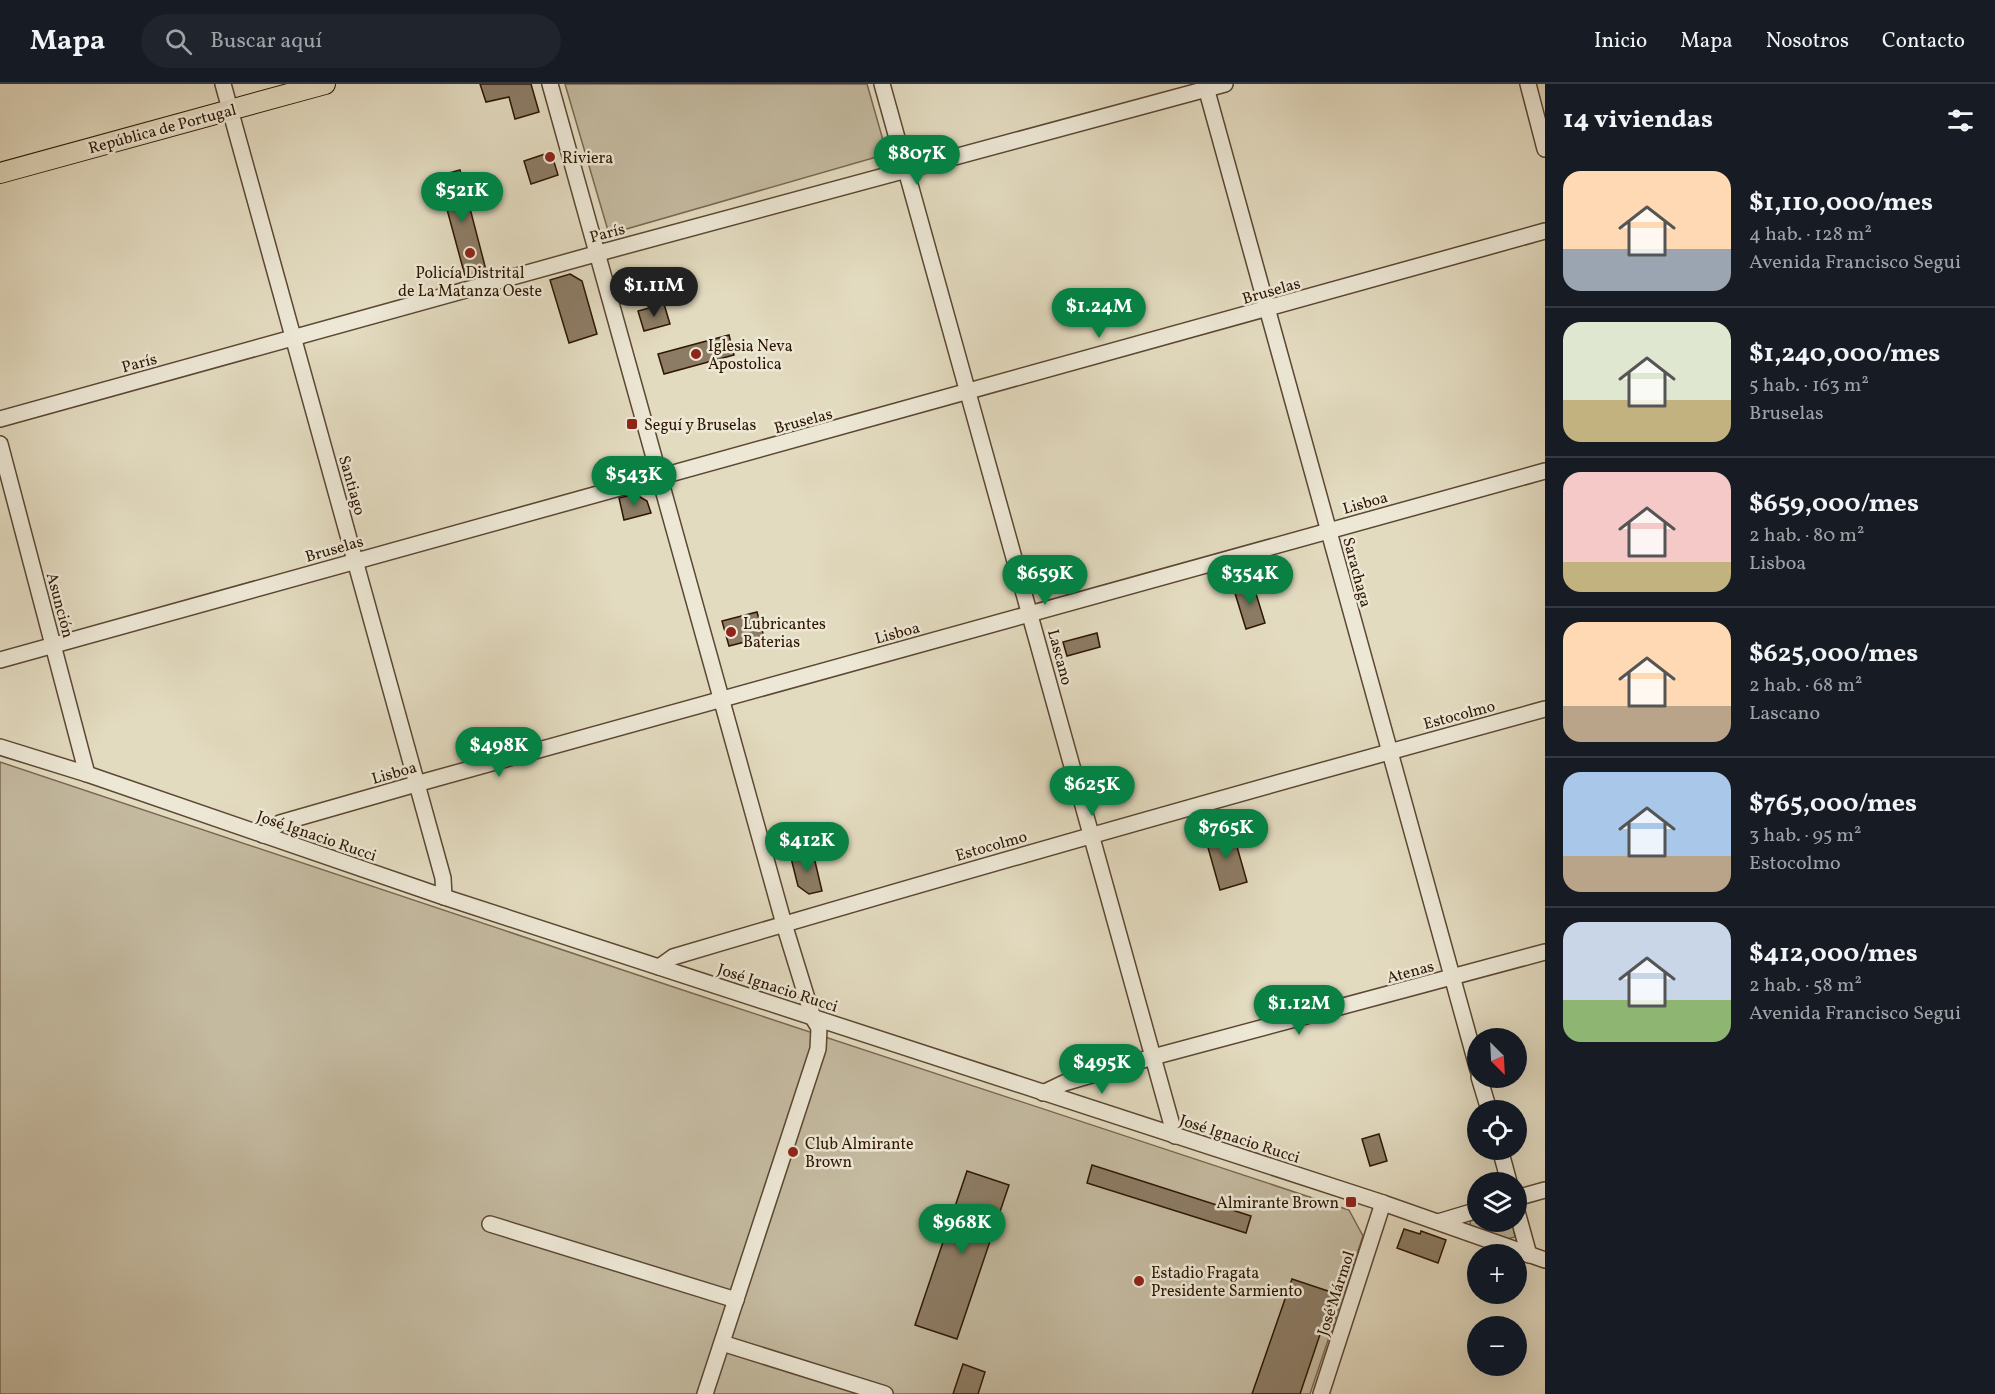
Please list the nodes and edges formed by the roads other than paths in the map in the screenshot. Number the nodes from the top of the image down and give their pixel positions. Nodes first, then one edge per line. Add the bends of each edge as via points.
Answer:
1 (223, 84) edge
2 (325, 84) edge
3 (550, 84) edge
4 (882, 84) edge
5 (1225, 84) edge
6 (1528, 84) edge
7 (1205, 87) edge
8 (230, 110) junction
9 (1545, 149) edge
10 (0, 172) edge
11 (906, 172) junction
12 (1545, 231) edge
13 (599, 253) junction
14 (1267, 310) junction
15 (294, 338) junction
16 (969, 392) junction
17 (0, 419) edge
18 (0, 444) edge
19 (1545, 471) edge
20 (661, 477) junction
21 (1328, 531) junction
22 (356, 560) junction
23 (1030, 615) junction
24 (53, 645) junction
25 (0, 660) edge
26 (722, 699) junction
27 (1545, 709) edge
28 (0, 747) edge
29 (1389, 752) junction
30 (87, 774) junction
31 (416, 784) junction
32 (1090, 835) junction
33 (263, 836) junction
34 (444, 897) junction
35 (784, 924) junction
36 (1545, 952) edge
37 (659, 967) junction
38 (1452, 978) junction
39 (813, 1018) junction
40 (1467, 1031) edge
41 (1153, 1057) junction
42 (1043, 1093) junction
43 (1175, 1136) junction
44 (1545, 1190) edge
45 (1527, 1195) edge
46 (1383, 1203) junction
47 (1467, 1213) edge
48 (1438, 1222) junction
49 (490, 1224) dead end
50 (1523, 1232) edge
51 (1529, 1255) junction
52 (1545, 1260) edge
53 (736, 1300) junction
54 (722, 1342) junction
55 (705, 1394) edge
56 (885, 1394) edge
57 (1321, 1394) edge

1 - 8 street, Santiago
2 - 8 main road, República de Portugal
3 - 13 street
4 - 11 street, Lascano
5 - 7 street, París
6 - 9 street
7 - 11 street, París
7 - 14 street, Sarachaga
8 - 10 main road, República de Portugal
8 - 15 street, Santiago
11 - 13 street, París
11 - 16 street, Lascano
12 - 14 street, Bruselas
13 - 15 street, París
13 - 20 street
14 - 16 street, Bruselas
14 - 21 street, Sarachaga
15 - 17 street, París
15 - 22 street, Santiago
16 - 20 street, Bruselas
16 - 23 street, Lascano
18 - 24 street, Asunción
19 - 21 street, Lisboa
20 - 22 street, Bruselas
20 - 26 street
21 - 23 street, Lisboa
21 - 29 street, Sarachaga
22 - 24 street, Bruselas
22 - 31 street, Santiago
23 - 26 street, Lisboa
23 - 32 street, Lascano
24 - 25 street, Bruselas
24 - 30 street, Asunción
26 - 31 street, Lisboa
26 - 35 street
27 - 29 street, Estocolmo
28 - 30 street, José Ignacio Rucci
29 - 32 street, Estocolmo
29 - 38 street, Sarachaga
30 - 33 street, José Ignacio Rucci
31 - 33 street, Lisboa via 280,823
31 - 34 street, Santiago via 443,878
32 - 35 street, Estocolmo
32 - 41 street, Lascano
33 - 34 street, José Ignacio Rucci
34 - 37 street, José Ignacio Rucci
35 - 37 street, Estocolmo via 672,957
35 - 39 street
36 - 38 street, Atenas
37 - 39 street, José Ignacio Rucci
38 - 40 street, Sarachaga
38 - 41 street, Atenas
39 - 42 street, José Ignacio Rucci
39 - 53 street via 819,1028 818,1049
41 - 42 street, Atenas
41 - 43 street, Lascano
42 - 43 street, José Ignacio Rucci
43 - 46 street, José Ignacio Rucci
44 - 45 street
46 - 48 street, José Ignacio Rucci
46 - 57 street, José Mármol
47 - 48 street
48 - 51 street, José Ignacio Rucci
49 - 53 street
50 - 51 street
51 - 52 street, José Ignacio Rucci
53 - 54 street
54 - 55 street
54 - 56 street

